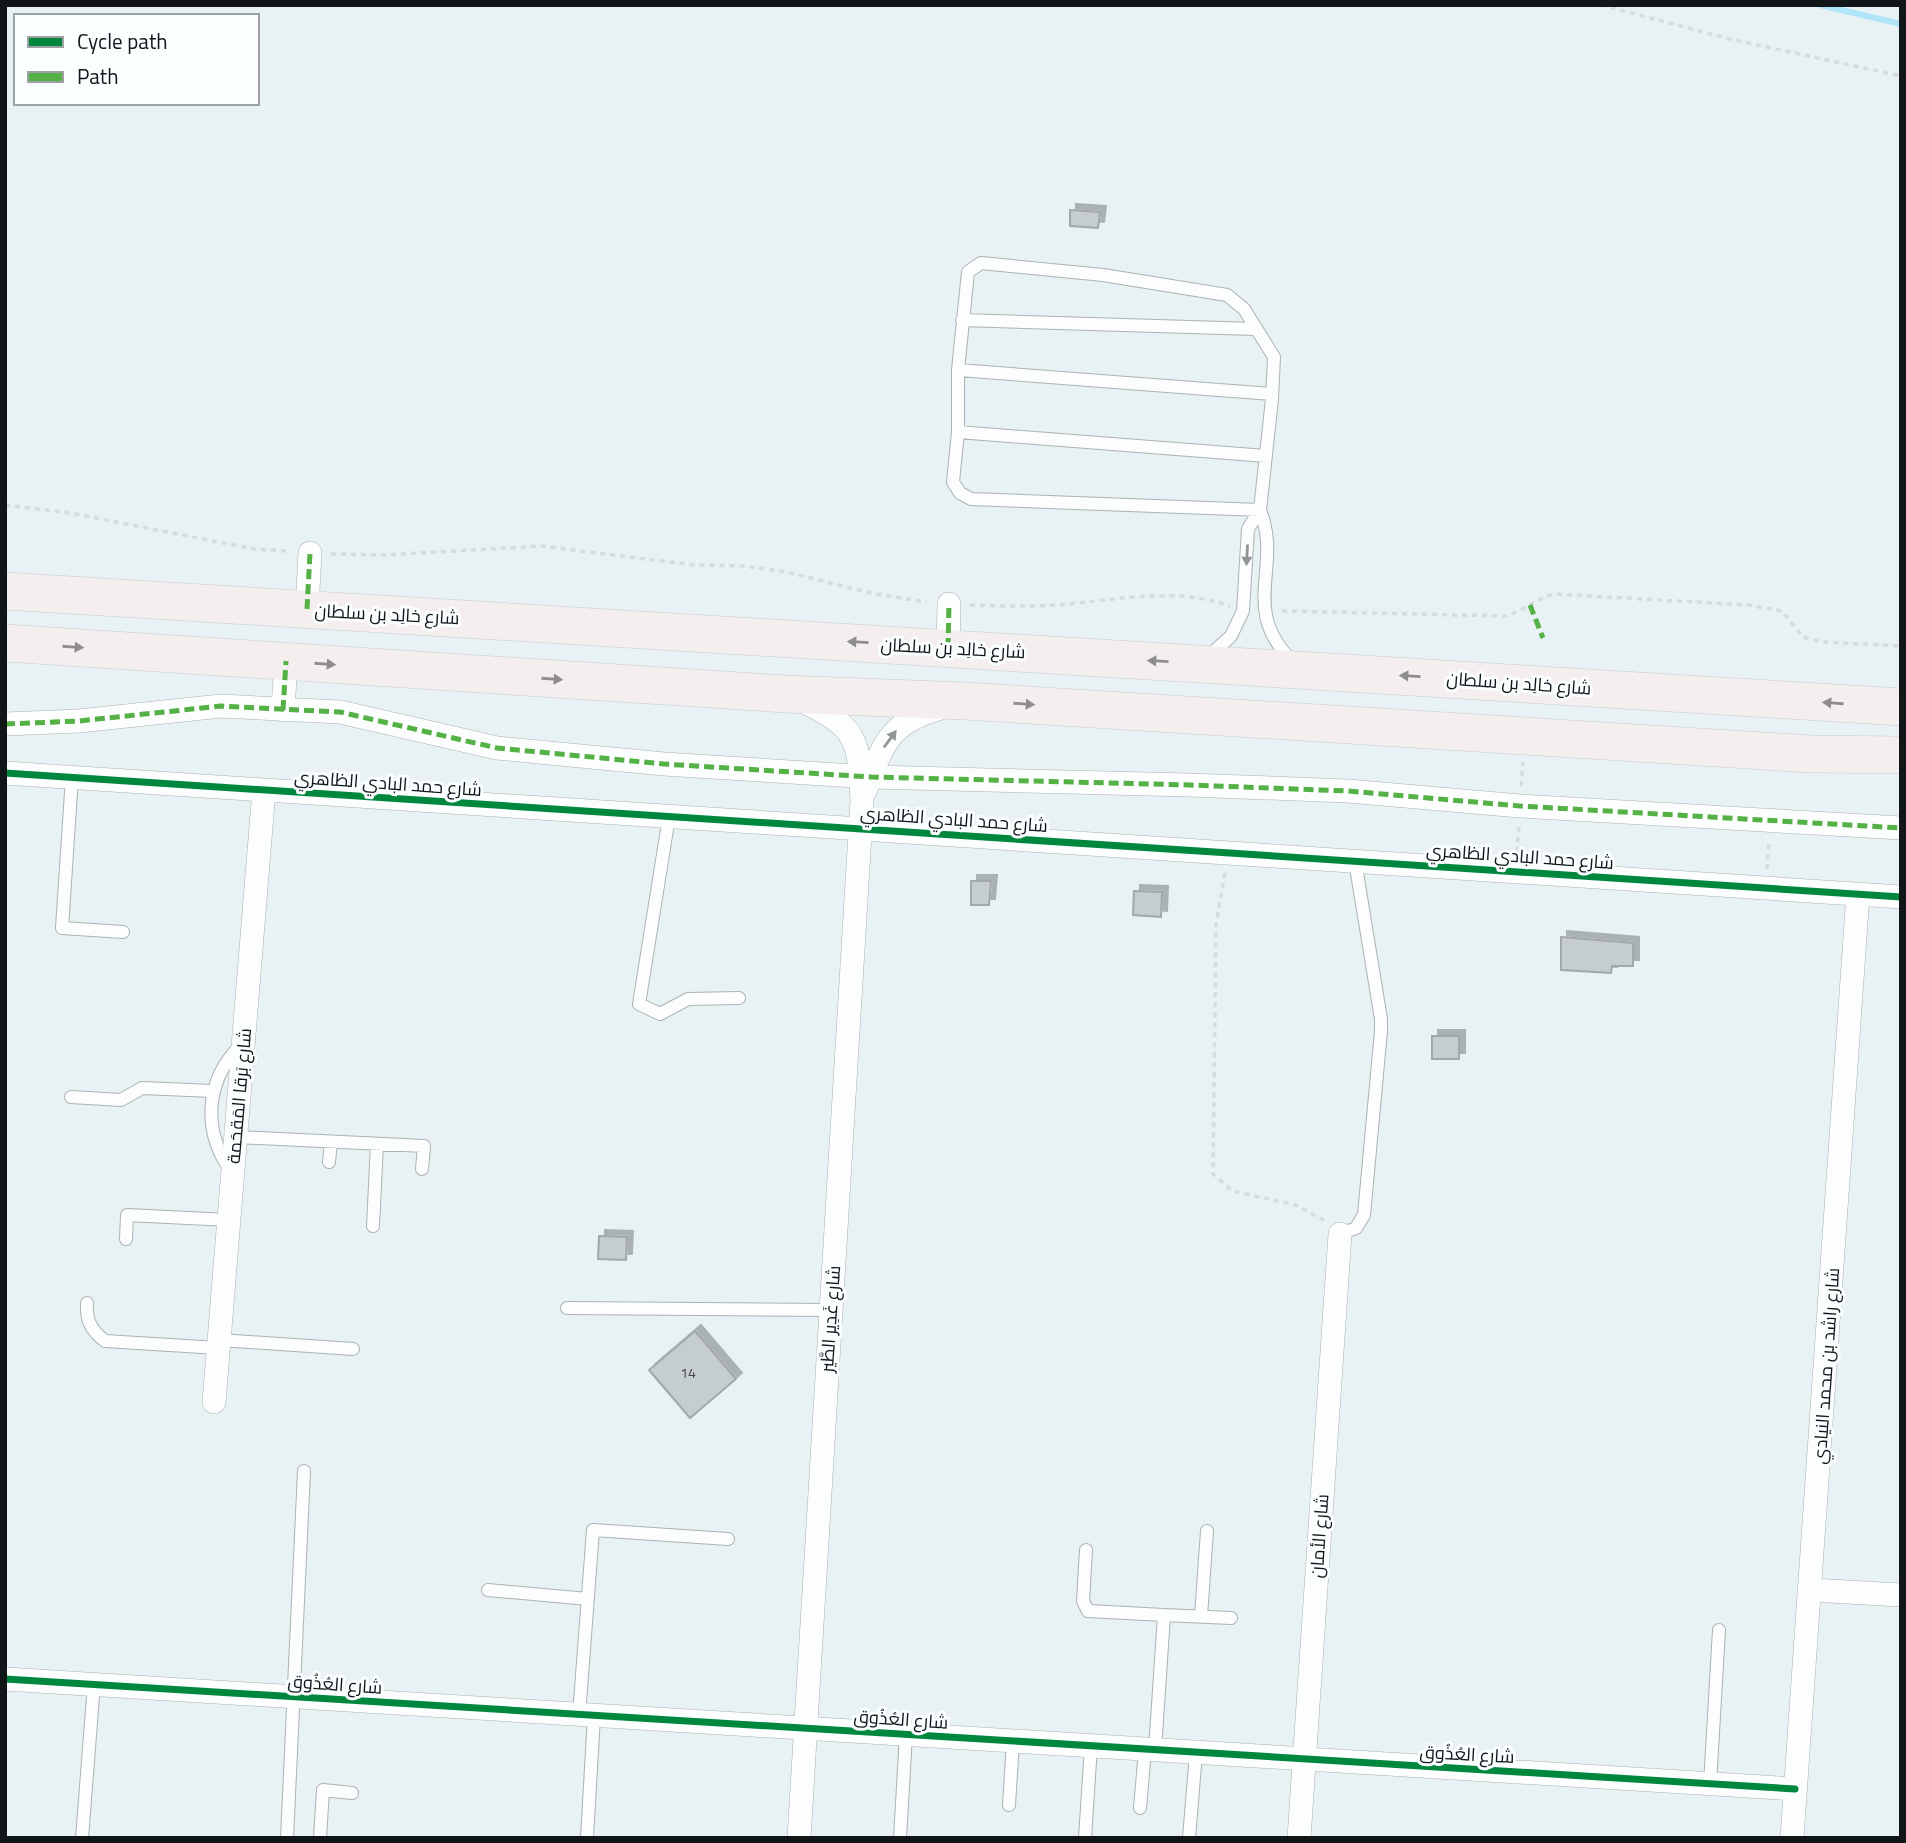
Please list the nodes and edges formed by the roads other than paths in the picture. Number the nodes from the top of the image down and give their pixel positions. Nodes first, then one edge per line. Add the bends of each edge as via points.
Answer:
1 (962, 320) junction
2 (1256, 329) junction
3 (958, 370) junction
4 (1272, 394) junction
5 (958, 432) junction
6 (1266, 456) junction
7 (1260, 510) junction
8 (310, 553) road end
9 (5, 591) edge
10 (949, 604) road end
11 (307, 609) junction
12 (5, 643) edge
13 (948, 648) junction
14 (286, 661) junction
15 (1197, 663) junction
16 (1304, 669) junction
17 (786, 694) junction
18 (965, 701) junction
19 (1901, 706) edge
20 (283, 710) junction
21 (5, 724) edge
22 (1901, 755) edge
23 (5, 773) edge
24 (72, 777) junction
25 (866, 777) junction
26 (264, 790) junction
27 (669, 817) junction
28 (1901, 828) edge
29 (861, 829) junction
30 (1355, 862) junction
31 (1858, 894) junction
32 (1901, 897) edge
33 (123, 932) dead end
34 (739, 998) dead end
35 (243, 1042) junction
36 (213, 1091) junction
37 (71, 1097) dead end
38 (236, 1137) junction
39 (331, 1142) junction
40 (376, 1144) junction
41 (329, 1162) dead end
42 (422, 1168) dead end
43 (232, 1173) junction
44 (229, 1220) junction
45 (373, 1226) dead end
46 (1340, 1234) joint
47 (126, 1239) dead end
48 (87, 1303) dead end
49 (568, 1308) dead end
50 (831, 1310) junction
51 (218, 1344) junction
52 (353, 1349) dead end
53 (214, 1402) dead end
54 (304, 1471) dead end
55 (1208, 1531) dead end
56 (728, 1539) dead end
57 (1086, 1549) dead end
58 (488, 1590) dead end
59 (1811, 1590) junction
60 (1901, 1595) edge
61 (588, 1599) junction
62 (1164, 1615) junction
63 (1201, 1616) junction
64 (1231, 1618) dead end
65 (1719, 1630) dead end
66 (5, 1679) edge
67 (94, 1684) junction
68 (295, 1697) junction
69 (586, 1715) junction
70 (806, 1729) junction
71 (906, 1735) junction
72 (1013, 1742) junction
73 (1091, 1746) junction
74 (1150, 1750) junction
75 (1196, 1753) junction
76 (1304, 1760) junction
77 (1710, 1784) junction
78 (1795, 1789) junction
79 (352, 1793) dead end
80 (1009, 1805) dead end
81 (1140, 1808) dead end
82 (82, 1838) edge
83 (287, 1838) edge
84 (320, 1838) edge
85 (587, 1838) edge
86 (799, 1838) edge
87 (900, 1838) edge
88 (1085, 1838) edge
89 (1189, 1838) edge
90 (1298, 1838) edge
91 (1792, 1838) edge

1 - 2 lane
1 - 2 lane via 968,272 981,263 1103,275 1227,295 1244,309
1 - 3 lane
2 - 4 lane via 1274,357
3 - 4 lane
3 - 5 lane
4 - 6 lane
5 - 6 lane
5 - 7 lane via 953,482 971,499
6 - 7 lane
7 -> 15 lane via 1248,529 1243,611 1222,647
7 - 16 lane via 1268,529 1264,610 1275,641
8 - 11 street
9 - 11 main road, شارع خالِد بن سلطان
10 - 13 street
13 -> 11 main road, شارع خالِد بن سلطان
12 -> 14 main road
15 -> 13 main road, شارع خالِد بن سلطان
14 -> 17 main road
14 - 20 street
15 - 16 main road, شارع خالِد بن سلطان
19 -> 16 main road, شارع خالِد بن سلطان
17 - 18 main road
17 - 25 street, شارع غَدِير الطَّير via 841,722 852,737
18 -> 22 main road via 1812,754
25 -> 18 street, شارع غَدِير الطَّير via 898,728 915,715
20 - 21 street via 221,706
20 - 25 street via 340,712 497,748
23 - 24 street, شارع حمد البادي الظاهري
24 - 26 street, شارع حمد البادي الظاهري
24 - 33 lane via 62,928
25 - 28 street via 1348,791
25 - 29 street, شارع غَدِير الطَّير
26 - 27 street, شارع حمد البادي الظاهري
26 - 35 street, شارع بَرقا المَقحَمة
27 - 29 street, شارع حمد البادي الظاهري
27 - 34 lane via 639,1004 660,1014 688,999
29 - 30 street, شارع حمد البادي الظاهري
29 - 50 street, شارع غَدِير الطَّير
30 - 31 street, شارع حمد البادي الظاهري
30 - 46 lane via 1381,1031 1364,1214 1356,1228
31 - 32 street, شارع حمد البادي الظاهري
31 - 59 street, شارع راشد بن محمد النيادي
35 - 36 lane
35 - 38 street, شارع بَرقا المَقحَمة
36 - 37 lane via 142,1088 121,1100
36 - 43 lane via 213,1135
38 - 39 lane
38 - 43 street, شارع بَرقا المَقحَمة
39 - 40 lane
39 - 41 lane
40 - 42 lane via 424,1146
40 - 45 lane
43 - 44 street, شارع بَرقا المَقحَمة
44 - 47 lane via 127,1215
44 - 51 street, شارع بَرقا المَقحَمة
46 - 76 street, شارع الأمان
48 - 51 lane via 94,1333 105,1341
49 - 50 lane
50 - 70 street, شارع غَدِير الطَّير
51 - 52 lane
51 - 53 street, شارع بَرقا المَقحَمة
54 - 68 lane
55 - 63 lane
56 - 61 lane via 593,1530
57 - 62 lane via 1083,1601 1088,1611
58 - 61 lane
59 - 60 street
59 - 78 street, شارع راشد بن محمد النيادي
61 - 69 lane
62 - 63 lane
62 - 74 lane
63 - 64 lane
65 - 77 lane
66 - 67 street, شارع العُذُوق
67 - 68 street, شارع العُذُوق
67 - 82 lane
68 - 69 street, شارع العُذُوق
68 - 83 lane
69 - 70 street, شارع العُذُوق
69 - 85 lane
70 - 71 street, شارع العُذُوق
70 - 86 street, شارع غَدِير الطَّير
71 - 72 street, شارع العُذُوق
71 - 87 lane
72 - 73 street, شارع العُذُوق
72 - 80 lane
73 - 74 street, شارع العُذُوق
73 - 88 lane
74 - 75 street, شارع العُذُوق
74 - 81 lane
75 - 76 street, شارع العُذُوق
75 - 89 lane
76 - 77 street, شارع العُذُوق
76 - 90 street, شارع الأمان
77 - 78 street, شارع العُذُوق
78 - 91 street, شارع راشد بن محمد النيادي
79 - 84 lane via 323,1790

